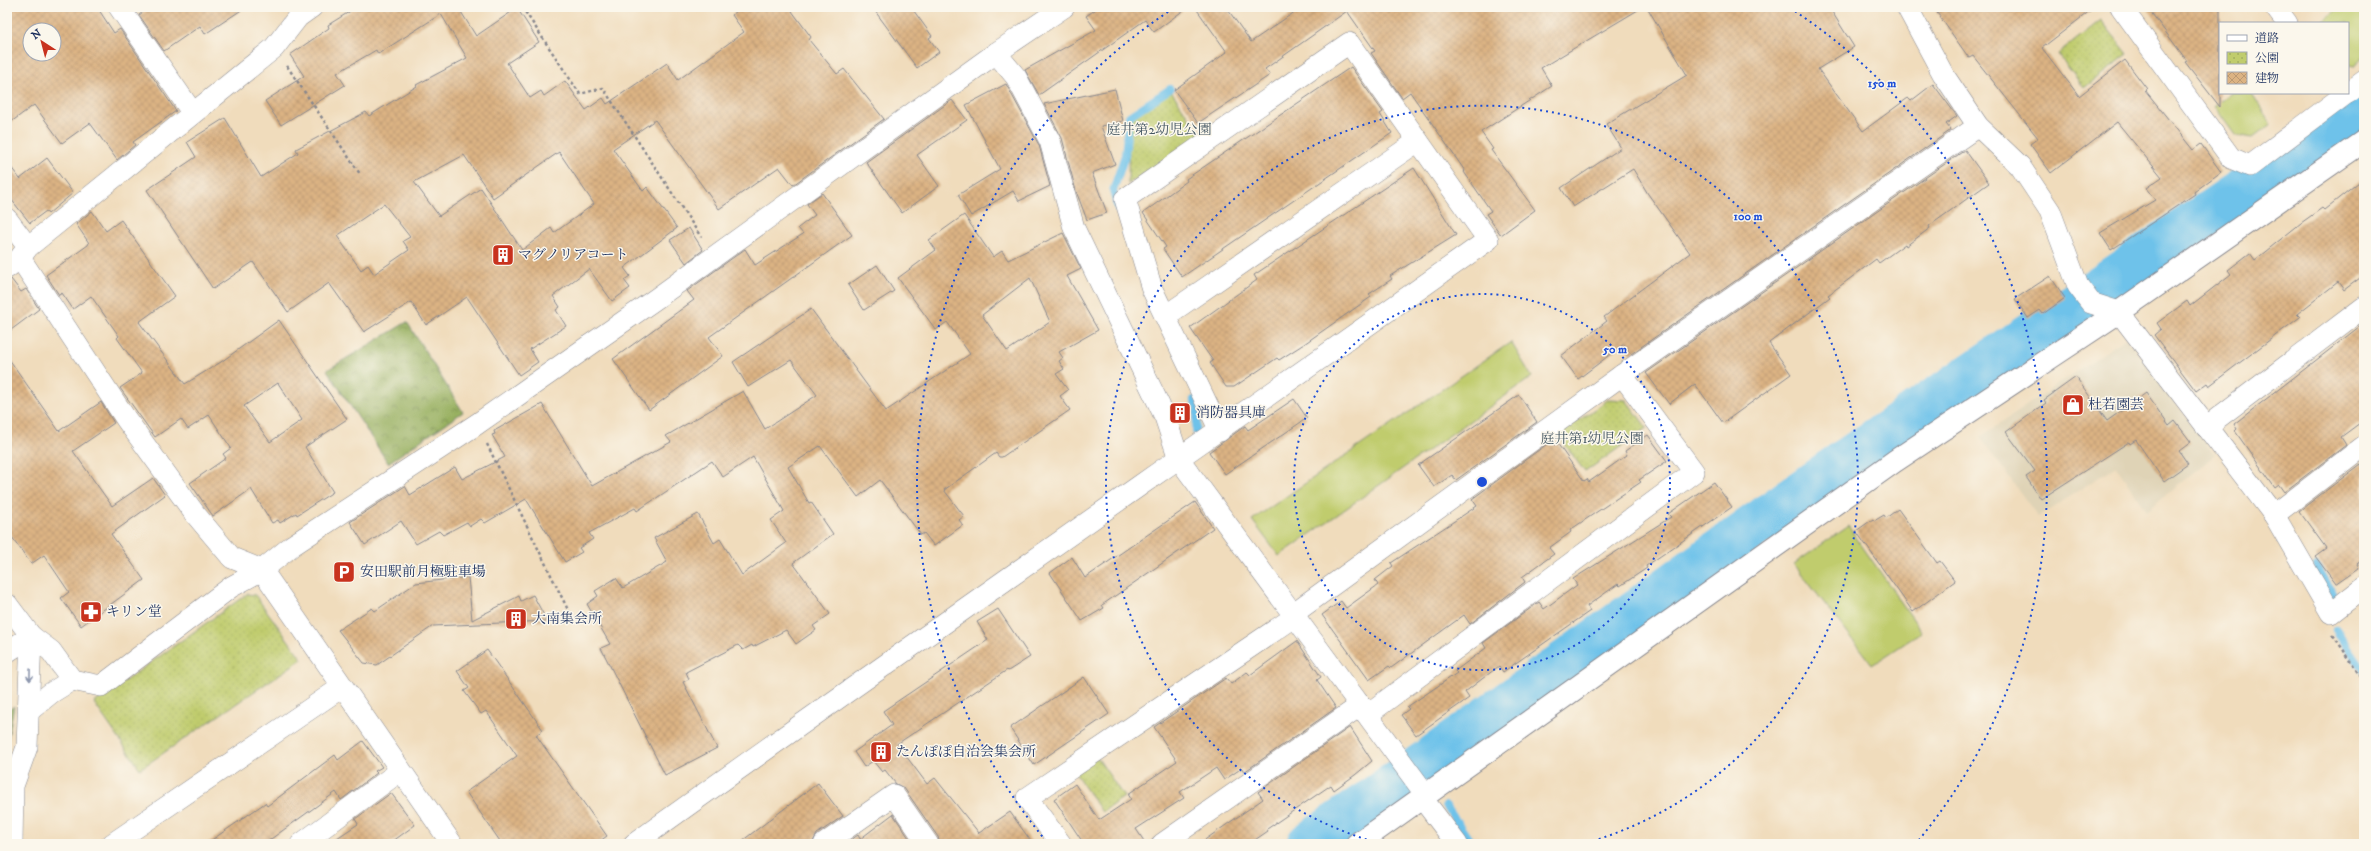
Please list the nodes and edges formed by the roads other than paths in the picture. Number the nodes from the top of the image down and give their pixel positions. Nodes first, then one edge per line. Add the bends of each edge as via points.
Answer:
1 (119, 7) edge
2 (312, 7) edge
3 (1064, 7) edge
4 (1907, 7) edge
5 (2121, 7) edge
6 (2275, 7) edge
7 (2286, 22) edge
8 (996, 53) junction
9 (2364, 81) edge
10 (2349, 91) edge
11 (2345, 94) edge
12 (192, 112) junction
13 (1978, 126) junction
14 (1418, 141) junction
15 (2364, 141) edge
16 (7, 219) edge
17 (18, 258) edge
18 (2364, 307) edge
19 (2119, 312) junction
20 (1167, 315) junction
21 (1622, 374) junction
22 (2206, 427) junction
23 (1220, 431) junction
24 (2364, 446) edge
25 (1179, 459) junction
26 (2274, 515) junction
27 (262, 570) junction
28 (2364, 587) edge
29 (11, 614) edge
30 (1294, 614) junction
31 (30, 636) junction
32 (7, 652) edge
33 (72, 680) junction
34 (342, 687) junction
35 (1364, 709) junction
36 (29, 711) junction
37 (400, 771) junction
38 (10, 789) edge
39 (1422, 792) junction
40 (12, 844) edge
41 (112, 844) edge
42 (301, 844) edge
43 (452, 844) edge
44 (634, 844) edge
45 (824, 844) edge
46 (928, 844) edge
47 (1062, 844) edge
48 (1162, 844) edge
49 (1357, 844) edge
50 (1457, 844) edge

1 - 12 street
2 - 12 street via 298,17 274,48
3 - 8 street
4 - 13 street via 1943,74
5 - 11 street via 2231,158 2250,166
6 - 7 street
8 - 25 street via 1016,77 1050,141 1074,228 1164,417
8 - 27 street via 477,424 293,546
9 - 10 street
12 - 17 street
13 - 19 street via 2020,166 2050,211 2078,286 2091,303
13 - 21 street
14 - 20 street
14 - 20 street via 1349,43 1125,199 1152,289
14 - 23 street via 1488,240
15 - 19 street
16 - 17 street
17 - 27 street via 126,419 195,514 232,558
18 - 22 street
19 - 22 street
19 - 39 street via 1895,461
20 - 23 street
21 - 30 street
21 - 35 street via 1694,472
22 - 26 street
23 - 25 street
24 - 26 street
25 - 30 street
25 - 44 street
26 - 28 street via 2331,613
27 - 33 street via 231,587 101,686
27 - 34 street
29 - 31 street
30 - 35 street
30 - 47 street via 1027,798
31 - 32 street
31 - 33 street via 51,651
31 -> 36 street
33 - 36 street
34 - 37 street
34 - 41 street
35 - 39 street via 1399,755
35 - 48 street
36 - 38 street via 27,747
37 - 42 street
37 - 43 street
38 - 40 street
39 - 49 street
39 - 50 street
45 - 46 street via 894,795

